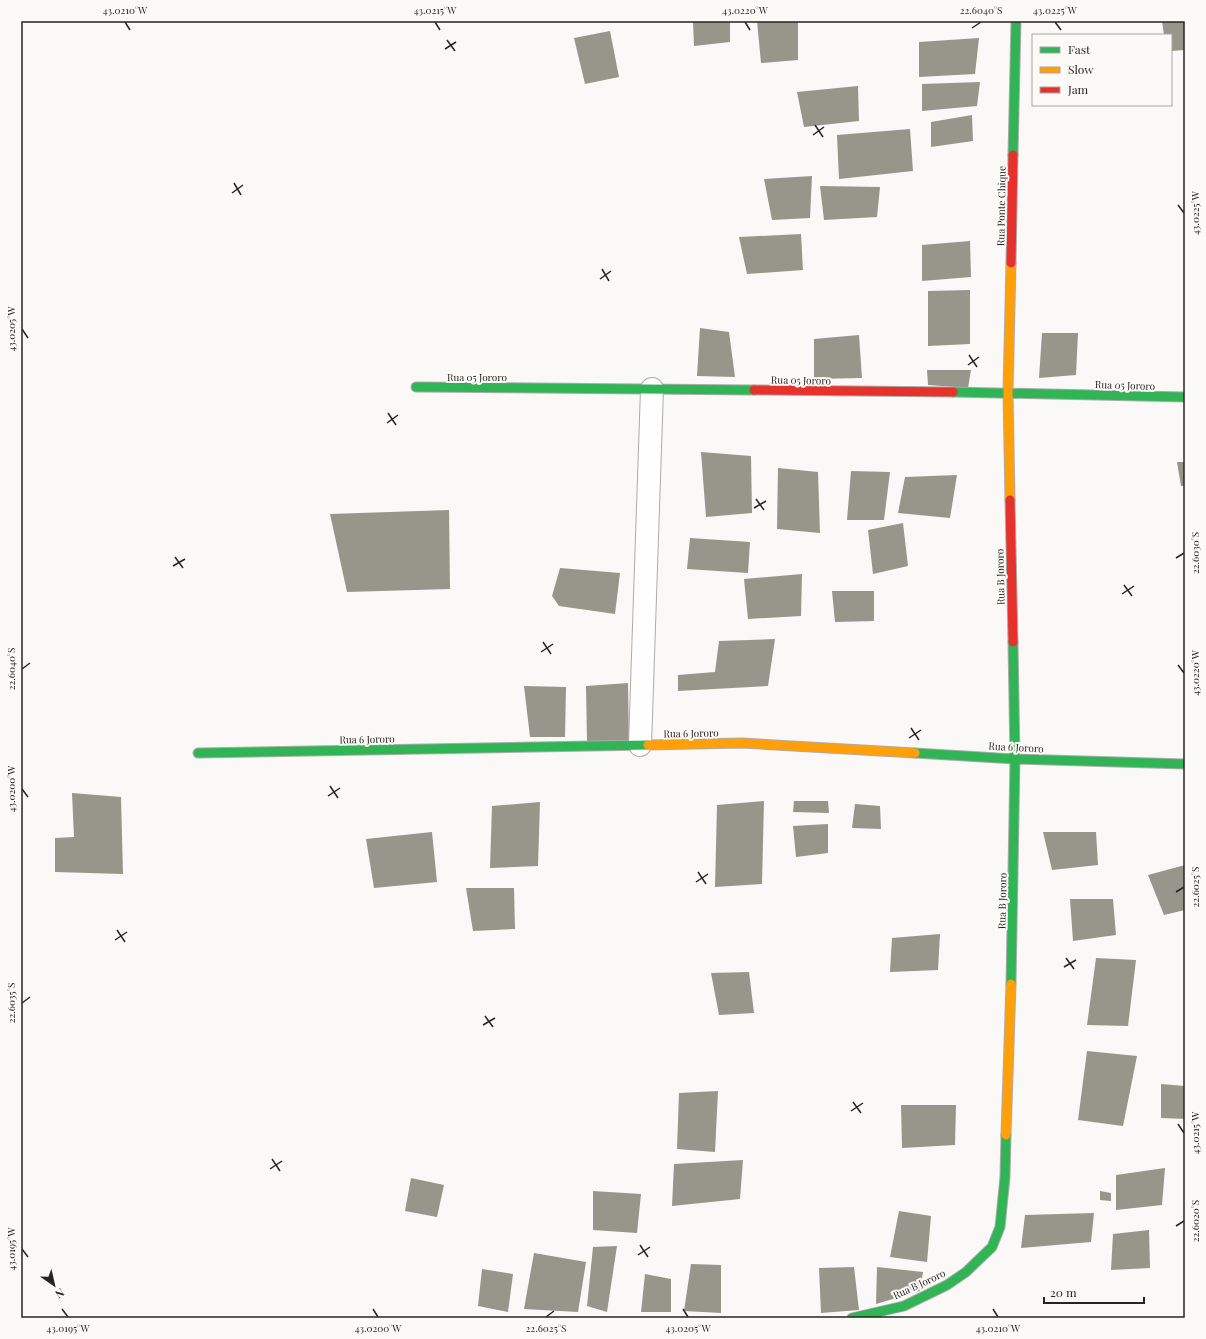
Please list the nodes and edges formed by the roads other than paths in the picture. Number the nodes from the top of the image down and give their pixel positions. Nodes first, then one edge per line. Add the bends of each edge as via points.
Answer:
1 (1016, 21) edge
2 (416, 387) dead end
3 (652, 389) junction
4 (1008, 392) junction
5 (1185, 397) edge
6 (640, 745) junction
7 (198, 753) dead end
8 (1015, 759) junction
9 (1185, 764) edge
10 (852, 1318) edge

1 - 4 street, Rua Ponte Chique
2 - 3 street, Rua 05 Jororo
3 - 4 street, Rua 05 Jororo
3 - 6 street
4 - 5 street, Rua 05 Jororo
4 - 8 street, Rua B Jororo
6 - 7 street, Rua 6 Jororo
6 - 8 street, Rua 6 Jororo via 742,743
8 - 9 street, Rua 6 Jororo
8 - 10 street, Rua B Jororo via 1005,1177 1000,1227 992,1248 947,1286 904,1306

